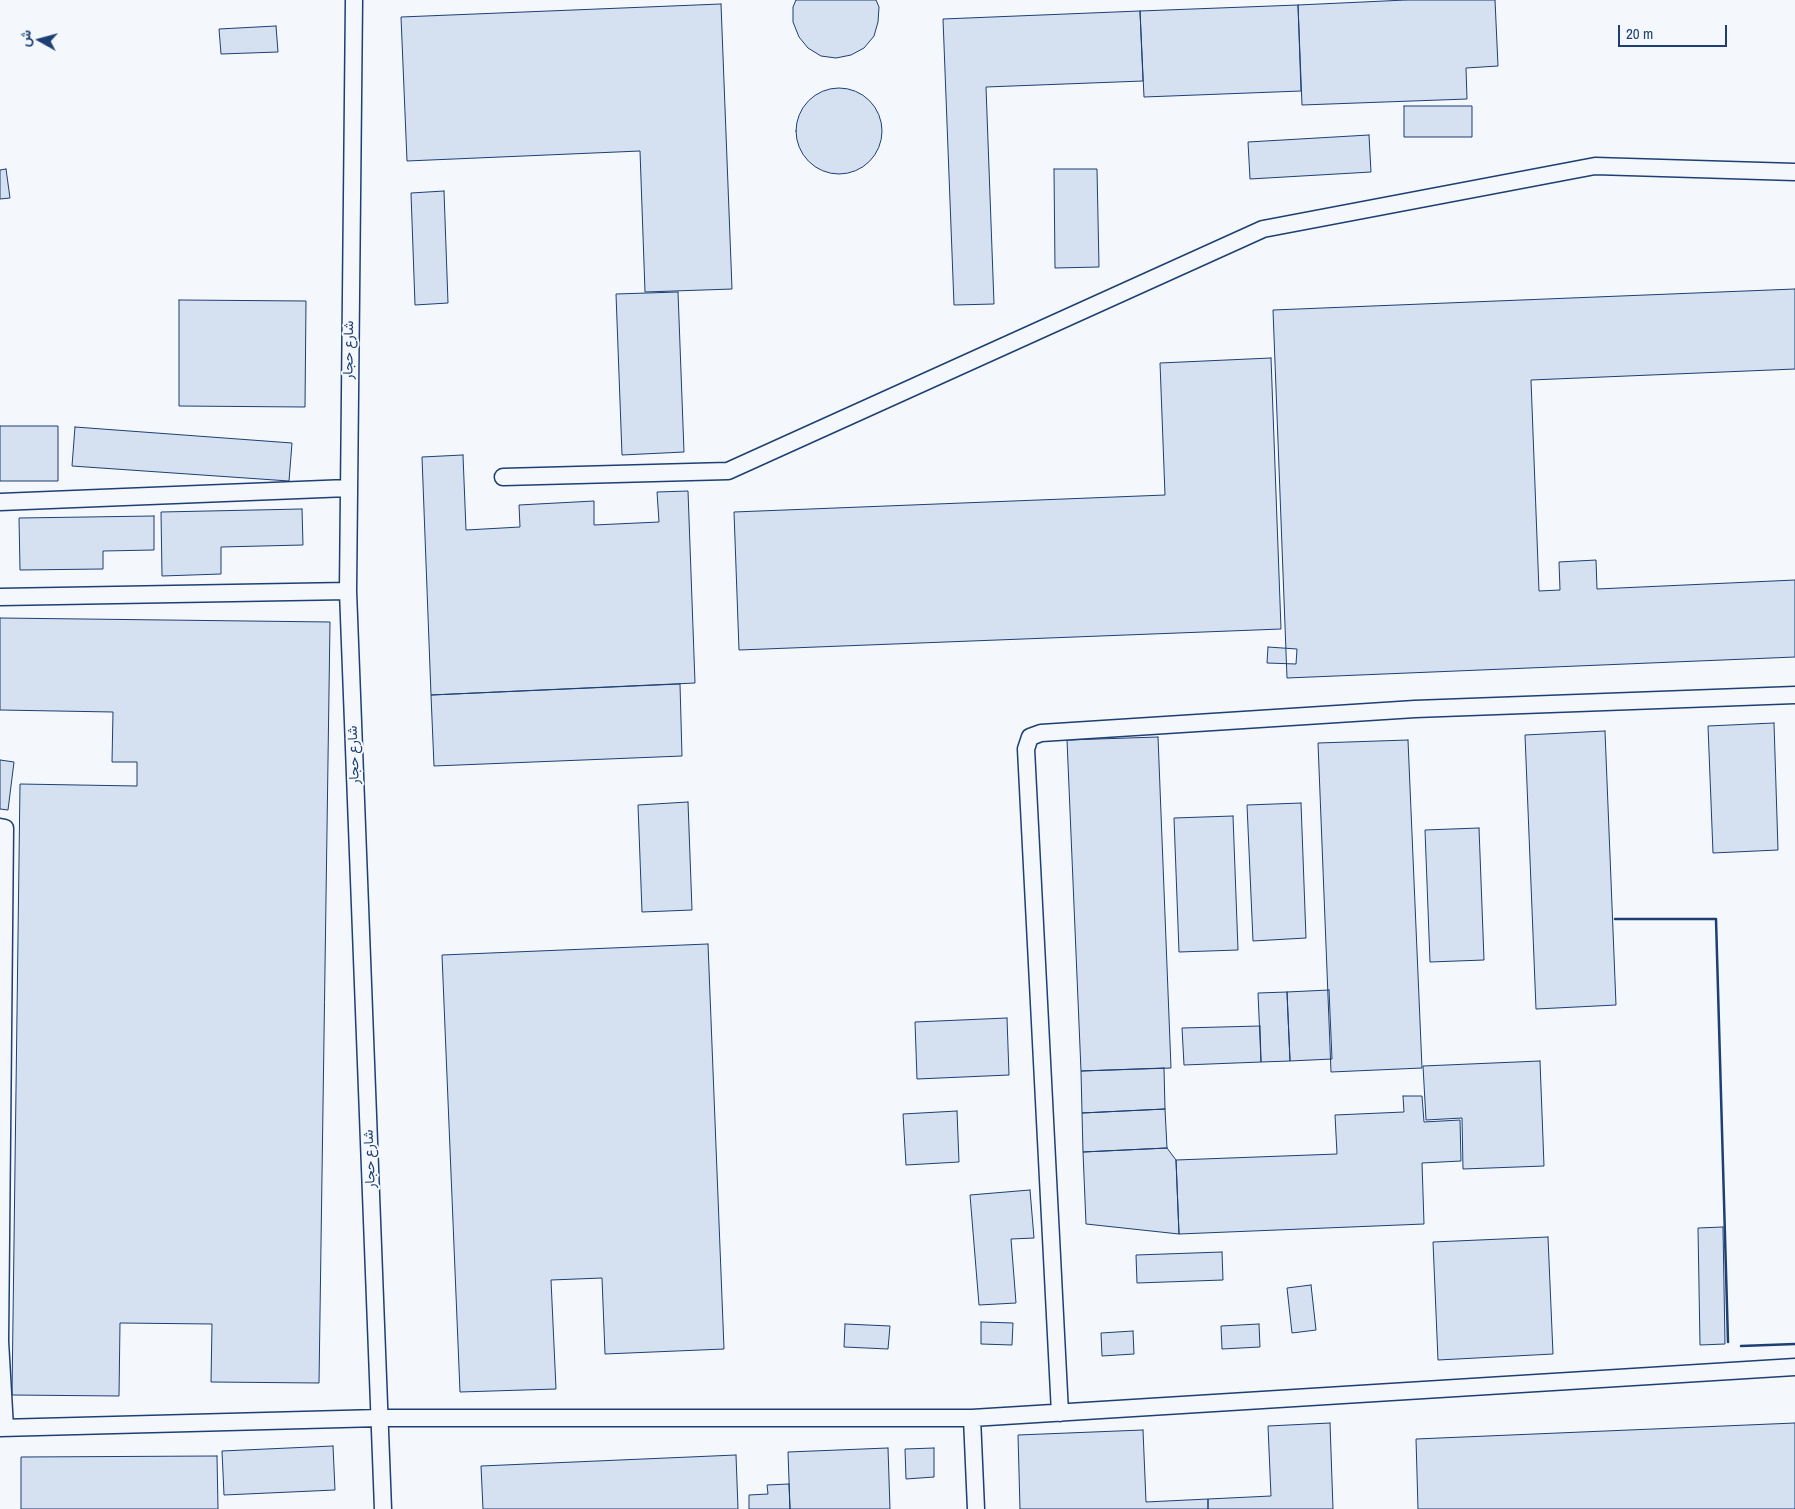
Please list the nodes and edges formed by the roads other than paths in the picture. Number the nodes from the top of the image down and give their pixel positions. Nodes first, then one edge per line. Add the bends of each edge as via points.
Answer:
1 (354, 0) edge
2 (1795, 172) edge
3 (503, 477) dead end
4 (348, 488) junction
5 (0, 502) edge
6 (348, 591) junction
7 (0, 597) edge
8 (1795, 695) edge
9 (0, 827) edge
10 (1795, 1367) edge
11 (1060, 1413) junction
12 (380, 1418) junction
13 (972, 1418) junction
14 (2, 1428) edge
15 (383, 1509) edge
16 (976, 1509) edge

1 - 4 lane, شارع حجار
2 - 3 lane via 1594,166 1263,229 728,471
4 - 5 lane
4 - 6 lane, شارع حجار
6 - 7 lane
6 - 12 lane, شارع حجار
8 - 11 lane via 1414,708 1041,733 1030,738 1026,749
9 - 14 lane via 5,828
10 - 11 lane
11 - 13 lane
12 - 13 lane
12 - 14 lane
12 - 15 lane, شارع حجار
13 - 16 lane

